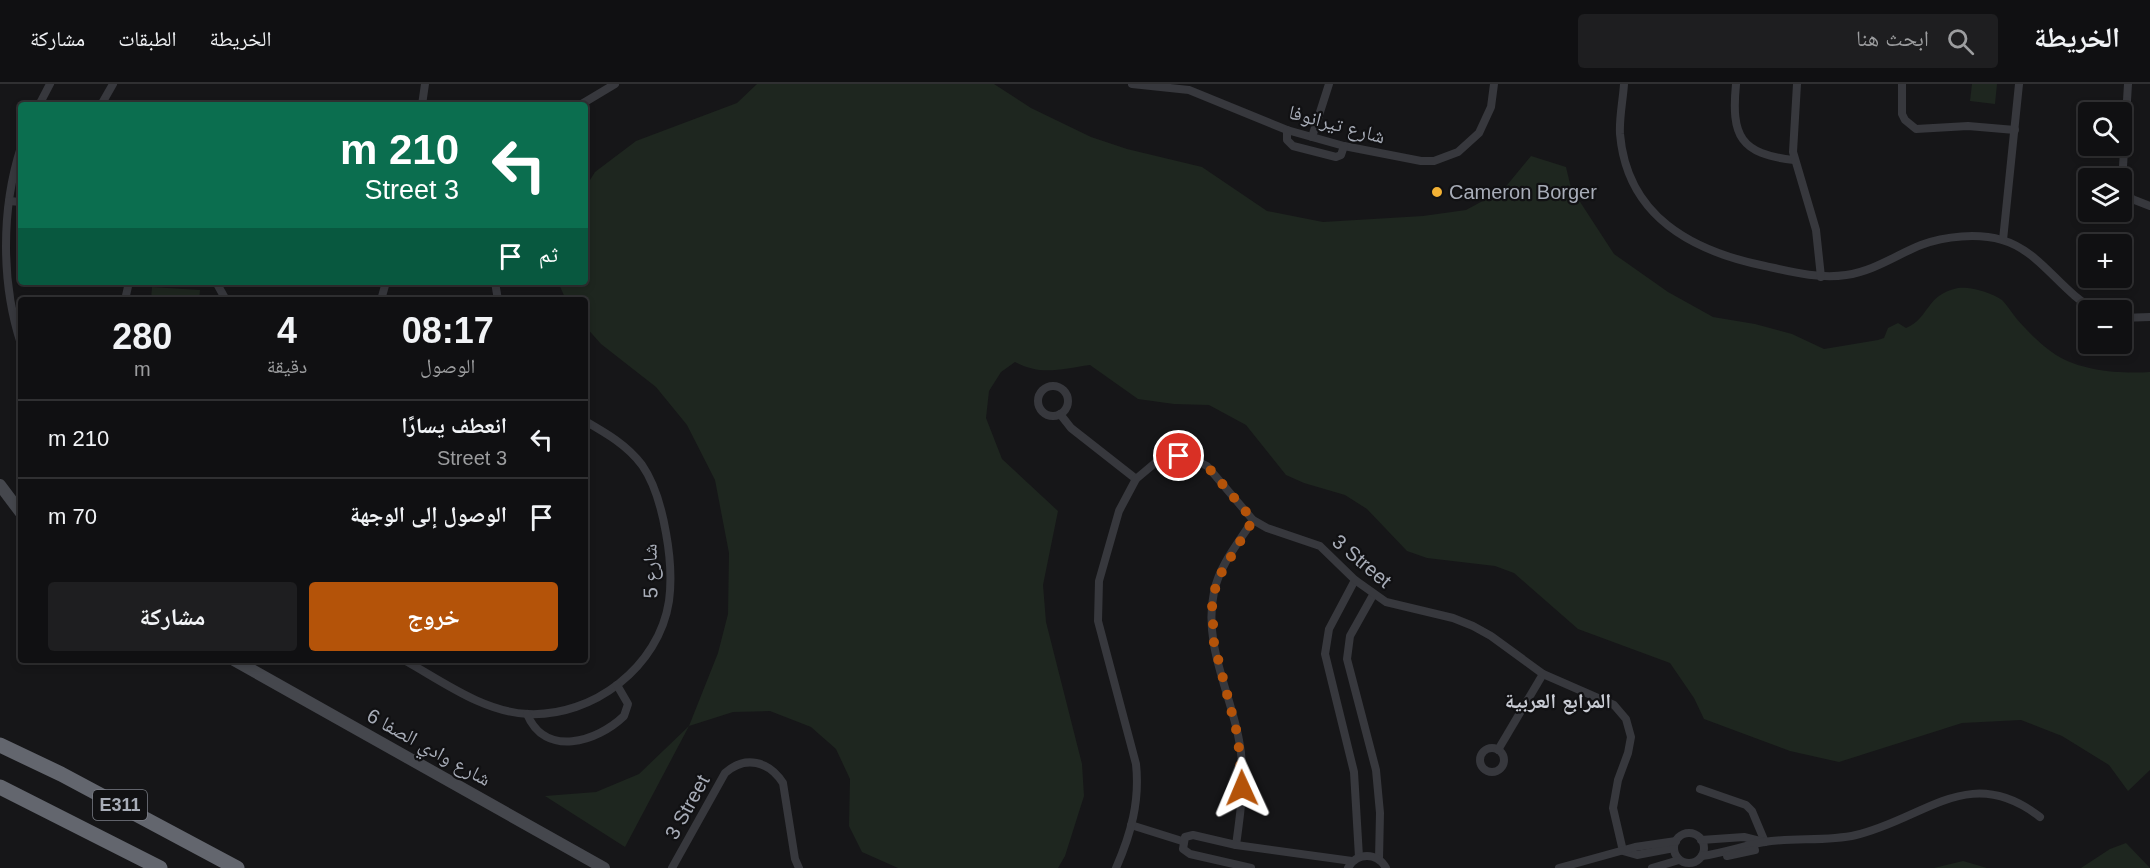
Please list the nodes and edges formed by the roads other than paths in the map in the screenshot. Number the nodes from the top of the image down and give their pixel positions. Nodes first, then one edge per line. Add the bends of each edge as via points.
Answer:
1 (50, 84) edge
2 (113, 84) edge
3 (425, 84) edge
4 (615, 84) edge
5 (1132, 84) edge
6 (1329, 84) edge
7 (1494, 84) edge
8 (1624, 84) edge
9 (1736, 84) edge
10 (1797, 84) edge
11 (1902, 84) edge
12 (2019, 84) edge
13 (2127, 84) edge
14 (1169, 85) edge
15 (41, 102) edge
16 (103, 102) edge
17 (422, 102) edge
18 (585, 102) edge
19 (1287, 130) junction
20 (2015, 130) junction
21 (1312, 137) junction
22 (1344, 146) junction
23 (18, 160) edge
24 (1794, 160) junction
25 (9, 201) junction
26 (18, 202) edge
27 (2150, 206) edge
28 (2003, 240) junction
29 (1821, 277) junction
30 (2079, 300) edge
31 (2150, 317) edge
32 (2132, 318) edge
33 (18, 331) edge
34 (1060, 414) dead end
35 (588, 423) edge
36 (1136, 479) junction
37 (0, 485) edge
38 (18, 509) edge
39 (1253, 520) junction
40 (1355, 580) junction
41 (1373, 595) junction
42 (243, 663) edge
43 (410, 663) edge
44 (1543, 674) junction
45 (617, 685) junction
46 (527, 714) junction
47 (0, 745) edge
48 (1498, 750) dead end
49 (0, 787) edge
50 (1700, 789) dead end
51 (2040, 817) dead end
52 (1131, 825) junction
53 (1717, 838) junction
54 (1701, 840) junction
55 (1182, 841) junction
56 (1765, 842) junction
57 (1675, 844) junction
58 (1236, 845) junction
59 (1623, 851) junction
60 (1719, 854) junction
61 (1702, 856) junction
62 (1379, 859) junction
63 (1679, 860) junction
64 (1353, 862) edge
65 (1694, 865) edge
66 (1225, 866) edge
67 (160, 868) edge
68 (237, 868) edge
69 (604, 868) edge
70 (672, 868) edge
71 (799, 868) edge
72 (1116, 868) edge
73 (1251, 868) edge
74 (1388, 868) edge
75 (1559, 868) edge
76 (1652, 868) edge

1 - 15 street
2 - 16 street
3 - 17 street
4 - 18 street
5 - 14 street, شارع تيرانوفا
6 - 21 street
7 - 22 street, شارع تيرانوفا via 1491,107 1479,133 1458,152 1446,157 1421,161
8 - 29 street via 1620,131 1623,159 1648,208 1669,228 1719,254
9 - 24 street via 1734,120 1743,140 1760,154
10 - 24 street
11 - 20 street via 1902,114 1916,129 1968,126
12 - 20 street
13 - 27 street via 2122,183 2132,200
14 - 19 street, شارع تيرانوفا via 1209,96
19 - 21 street, شارع تيرانوفا
19 - 22 street via 1287,140 1293,146 1336,157
20 - 28 street
21 - 22 street, شارع تيرانوفا
23 - 25 street
24 - 29 street via 1816,230
25 - 26 street
25 - 33 street via 10,297
28 - 29 street via 1942,239 1922,244 1862,272
28 - 30 street via 2024,251
31 - 32 street
34 - 36 street via 1071,428
35 - 45 street, شارع 5 via 625,447 643,467 661,508 668,544 670,582 665,618 651,648
36 - 39 street, 3 Street via 1155,463 1189,457 1207,466
36 - 52 street, 3 Street via 1114,526 1097,601 1098,621 1136,764 1138,795
37 - 38 main road
39 - 40 street, 3 Street via 1320,546
39 - 58 street via 1217,580 1212,604 1217,662 1242,760
40 - 41 street, 3 Street
40 - 64 street via 1329,629 1325,654 1354,772
41 - 44 street, 3 Street via 1400,607 1473,626
41 - 62 street via 1350,636 1347,659 1376,770
42 - 69 main road, شارع وادي الصفا 6
43 - 46 street, شارع 5 via 481,702
44 - 48 street
44 - 59 street, 3 Street via 1606,700 1626,719 1630,745 1613,808
45 - 46 street, شارع 5 via 574,707
45 - 46 street via 628,704 624,716 585,739 570,742 547,737 535,728
47 - 68 highway, E311
49 - 67 highway, E311
50 - 56 street via 1746,805
51 - 56 street via 2009,798 1972,793 1941,800 1857,835
52 - 55 street
52 - 72 street, 3 Street
53 - 54 street
53 - 56 street via 1744,837
53 - 60 street
54 - 57 street via 1688,833
54 - 61 street
55 - 58 street via 1193,835
55 - 66 street via 1186,852
56 - 60 street
57 - 59 street via 1637,855
57 - 63 street
58 - 64 street
59 - 75 street
60 - 61 street
61 - 65 street
62 - 64 street via 1373,856
62 - 74 street
63 - 65 street
63 - 76 street
66 - 73 street
70 - 71 street, 3 Street via 725,773 733,766 756,762 777,772 783,783

